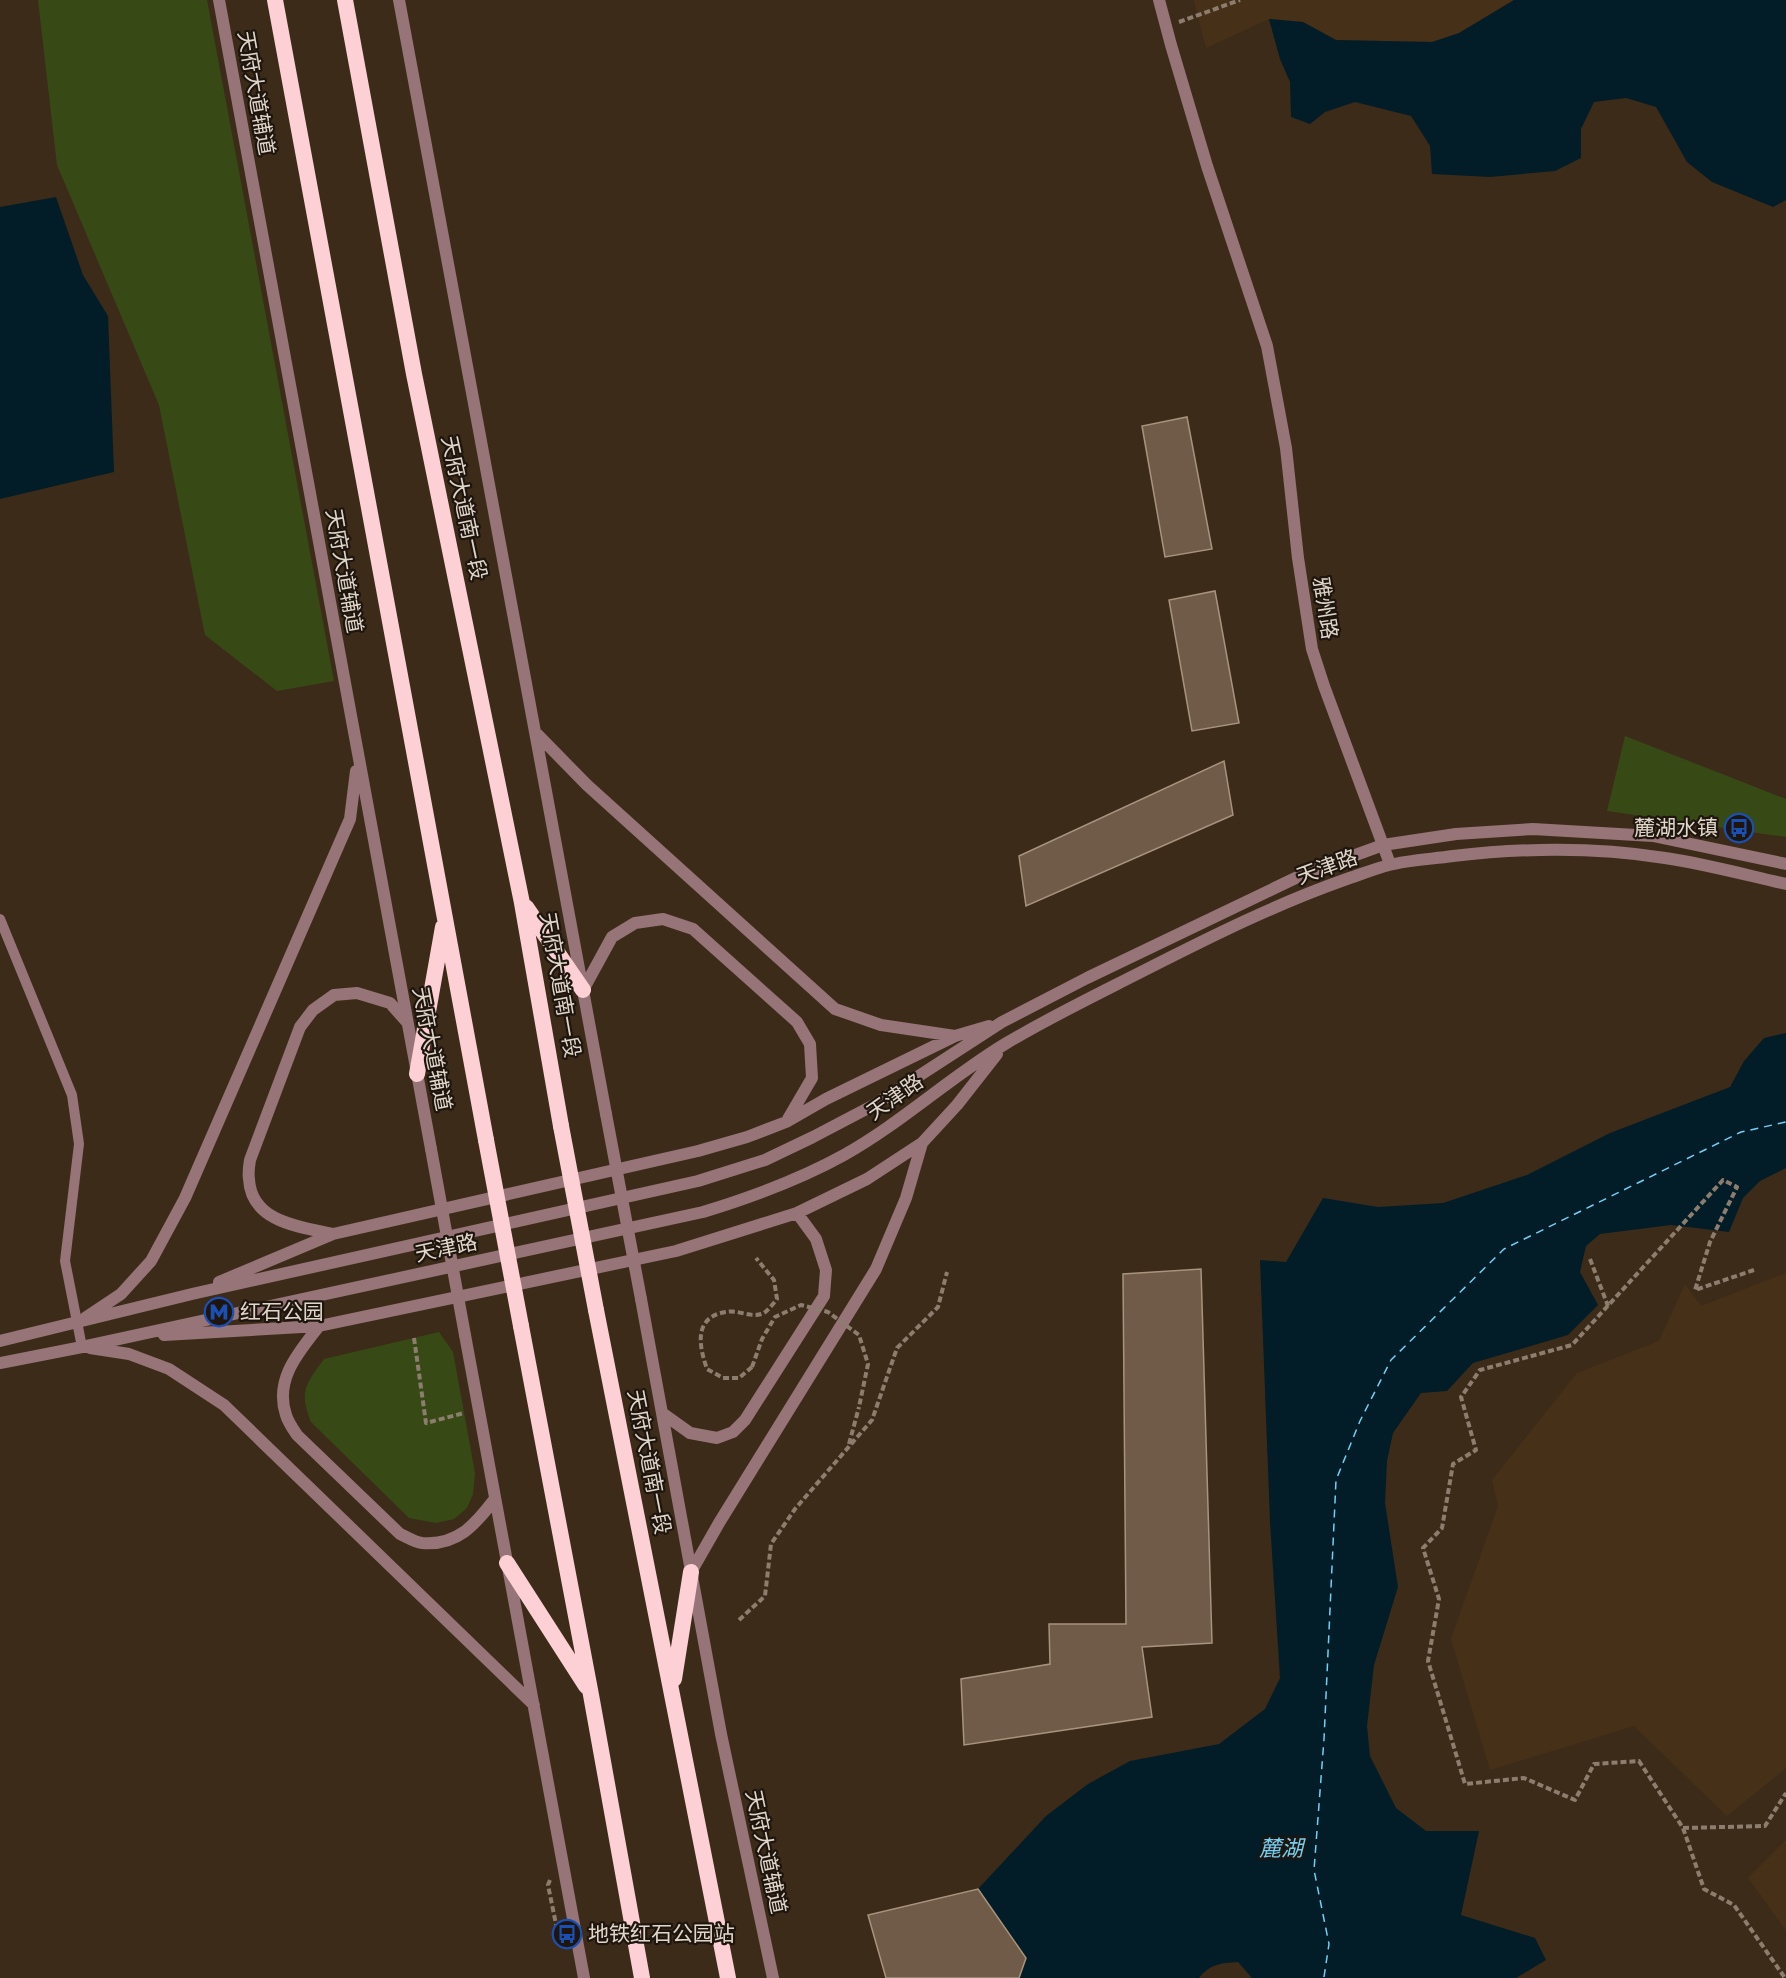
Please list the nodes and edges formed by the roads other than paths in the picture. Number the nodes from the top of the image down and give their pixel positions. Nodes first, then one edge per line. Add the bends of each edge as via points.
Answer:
1 (219, 0) edge
2 (274, 0) edge
3 (345, 0) edge
4 (399, 0) edge
5 (1159, 0) edge
6 (536, 733) junction
7 (358, 758) junction
8 (1383, 845) junction
9 (1390, 864) junction
10 (1786, 864) edge
11 (1786, 884) edge
12 (522, 903) junction
13 (445, 917) junction
14 (0, 919) edge
15 (583, 990) junction
16 (407, 1022) junction
17 (1002, 1022) junction
18 (955, 1036) junction
19 (1005, 1044) junction
20 (417, 1074) junction
21 (786, 1122) junction
22 (922, 1143) junction
23 (797, 1213) junction
24 (333, 1234) junction
25 (192, 1294) junction
26 (78, 1323) junction
27 (319, 1326) junction
28 (128, 1337) junction
29 (0, 1341) edge
30 (82, 1347) junction
31 (0, 1363) edge
32 (662, 1413) junction
33 (495, 1500) junction
34 (507, 1563) junction
35 (691, 1572) junction
36 (672, 1692) junction
37 (591, 1695) junction
38 (534, 1705) junction
39 (584, 1978) edge
40 (642, 1978) edge
41 (728, 1978) edge
42 (773, 1978) edge

1 - 7 street, 天府大道辅道
2 - 13 highway
3 - 12 highway, 天府大道南一段 via 414,374
4 - 6 street
5 - 8 street, 雅州路 via 1267,346 1286,448 1312,649
6 - 15 street
6 - 18 street via 587,785 835,1009 881,1025
7 - 16 street, 天府大道辅道
7 - 26 street via 350,819 185,1198 151,1261 121,1294
8 - 9 street, 雅州路
8 - 10 street, 天津路 via 1456,834 1533,829 1653,836
8 - 17 street, 天津路 via 1306,873
9 - 11 street, 天津路 via 1505,852 1618,852 1705,865
9 - 19 street, 天津路 via 1312,892 1199,942
12 - 15 highway
12 - 36 highway, 天府大道南一段, bridge via 561,1126
13 - 20 highway
13 - 37 highway, bridge
14 - 26 lane via 72,1095 79,1143 65,1261
15 - 21 street via 612,937 635,923 663,919 693,929 797,1022 810,1044 813,1078
15 - 32 street, 天府大道辅道, bridge
16 - 20 street, 天府大道辅道
16 - 24 street via 390,1004 357,993 333,994 313,1010 300,1028 250,1160 248,1181 254,1201 270,1217
17 - 18 street
17 - 25 street, 天津路 via 874,1105 765,1160 699,1181
18 - 21 street
19 - 22 street via 957,1106
19 - 28 street, 天津路 via 846,1154 755,1196 703,1212
20 - 33 street, 天府大道辅道, bridge
21 - 24 street via 698,1151
22 - 23 street via 867,1179
22 - 35 street via 906,1198 876,1269
23 - 27 street via 676,1251
23 - 32 street via 816,1239 823,1260 824,1296 745,1420 734,1432 717,1438 690,1433
24 - 25 street
25 - 26 street, 天津路
26 - 29 street, 天津路
26 - 30 lane
27 - 28 street
27 - 33 street via 292,1362 285,1380 282,1397 286,1416 297,1436 400,1534 420,1543 446,1542 464,1534
28 - 30 street, 天津路
30 - 31 street, 天津路
30 - 38 street via 129,1354 169,1369 224,1405
32 - 35 street, 天府大道辅道
33 - 34 street, 天府大道辅道
34 - 37 highway
34 - 38 street, 天府大道辅道
35 - 36 highway
35 - 42 street, 天府大道辅道
36 - 41 highway, 天府大道南一段
37 - 40 highway
38 - 39 street, 天府大道辅道

